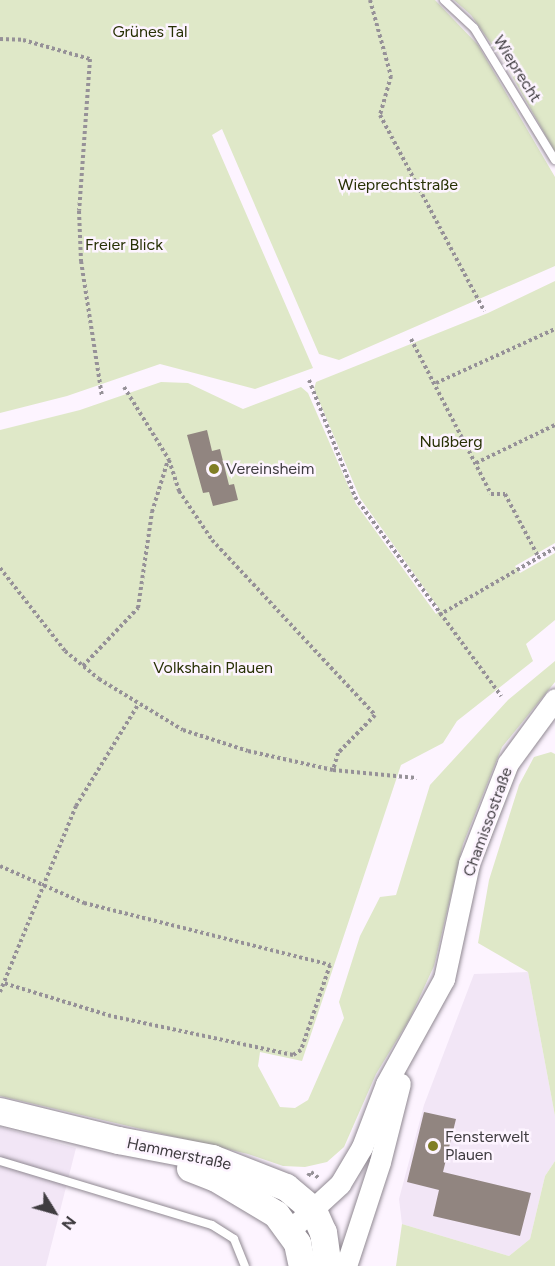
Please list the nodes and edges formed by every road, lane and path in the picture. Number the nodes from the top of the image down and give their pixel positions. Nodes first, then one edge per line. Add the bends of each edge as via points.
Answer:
1 (370, 0) edge
2 (444, 0) edge
3 (0, 39) edge
4 (555, 160) edge
5 (484, 311) dead end
6 (555, 329) edge
7 (411, 339) dead end
8 (309, 380) dead end
9 (436, 383) junction
10 (124, 387) dead end
11 (102, 396) dead end
12 (555, 425) edge
13 (169, 460) junction
14 (476, 463) junction
15 (555, 549) edge
16 (539, 558) junction
17 (0, 568) edge
18 (439, 615) junction
19 (83, 666) junction
20 (501, 696) dead end
21 (555, 699) edge
22 (138, 705) junction
23 (333, 770) junction
24 (417, 778) dead end
25 (0, 866) edge
26 (41, 887) junction
27 (3, 983) junction
28 (0, 992) edge
29 (422, 1023) junction
30 (0, 1111) edge
31 (118, 1140) junction
32 (0, 1161) edge
33 (313, 1210) junction
34 (290, 1230) junction
35 (245, 1266) edge
36 (302, 1266) edge
37 (328, 1266) edge
38 (346, 1266) edge

1 - 5 path via 391,76 380,115
2 - 4 lane, Wieprecht via 474,28
3 - 11 path via 23,40 90,59 79,211 81,261
6 - 9 path
7 - 9 path
8 - 18 path via 355,497
9 - 14 path
10 - 13 path
12 - 14 path
13 - 19 path via 152,512 138,608
13 - 23 path via 179,491 212,540 375,715 338,753
14 - 16 path via 491,494 505,494
15 - 16 path
16 - 18 path
17 - 19 path via 32,612
18 - 20 path
19 - 22 path
21 - 29 street, Chamissostraße via 508,763 469,863 444,979
22 - 23 path via 183,730 248,751
22 - 26 path via 76,806
23 - 24 path
25 - 26 path
26 - 27 path
26 - 27 path via 164,926 330,965 301,1050 293,1055 111,1016
27 - 28 path
29 - 33 street, Chamissostraße via 386,1084 362,1147 340,1184
29 - 38 street, Chamissostraße via 403,1071
30 - 31 main road, Hammerstraße
31 - 33 main road, Hammerstraße via 212,1158 254,1172 286,1187
31 - 34 main road, Hammerstraße via 214,1177 269,1209
32 - 35 lane via 212,1225 234,1239
33 - 34 street, Chamissostraße
33 - 37 main road, Hammerstraße via 323,1232
34 - 36 main road, Hammerstraße

